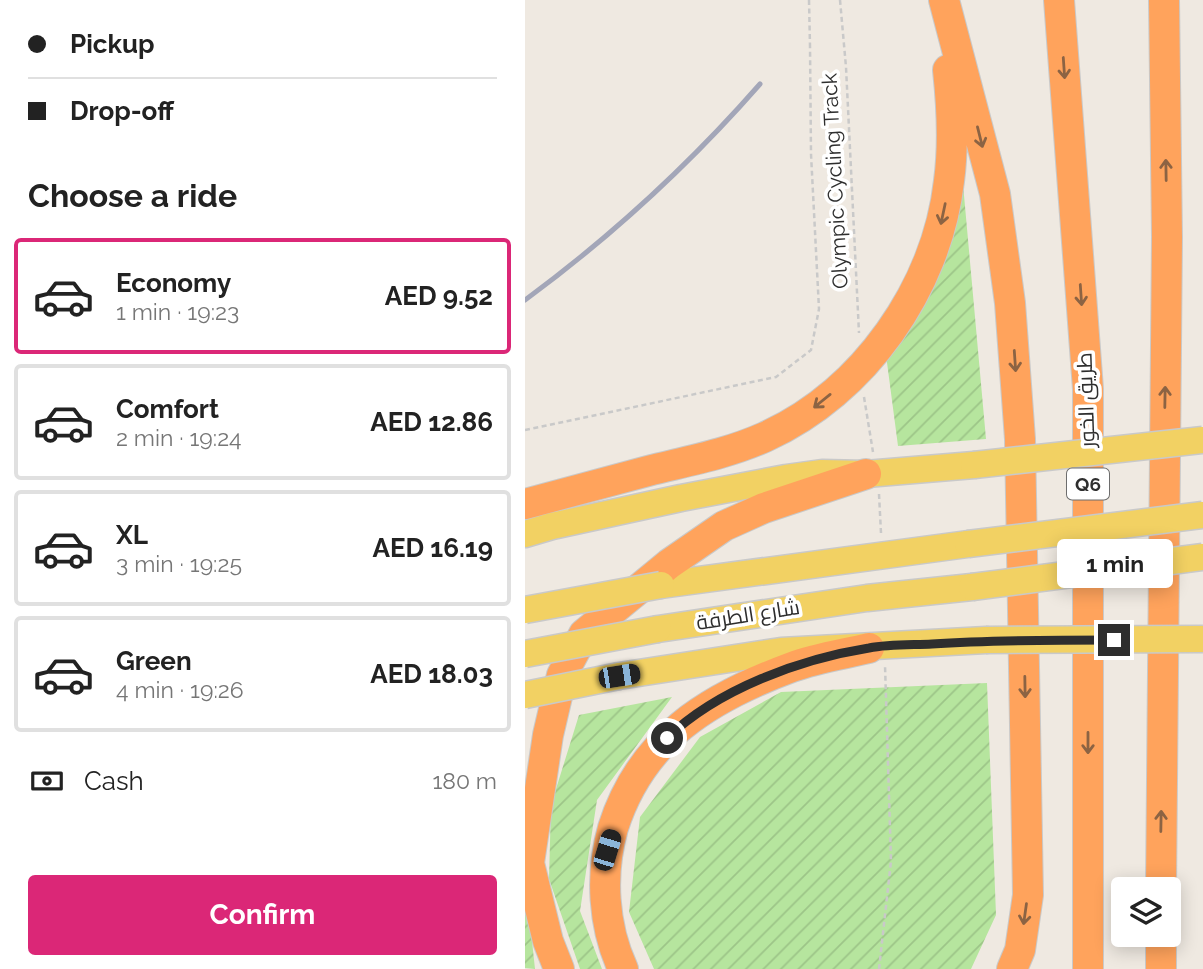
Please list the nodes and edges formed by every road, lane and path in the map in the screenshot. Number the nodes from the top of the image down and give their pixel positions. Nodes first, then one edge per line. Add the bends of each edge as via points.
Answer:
1 (809, 0) edge
2 (840, 0) edge
3 (942, 0) edge
4 (1059, 0) edge
5 (1164, 0) edge
6 (859, 335) dead end
7 (864, 395) dead end
8 (525, 430) edge
9 (1203, 440) edge
10 (873, 471) junction
11 (525, 504) edge
12 (1203, 515) edge
13 (525, 534) edge
14 (881, 544) dead end
15 (1203, 557) edge
16 (525, 610) edge
17 (1203, 639) edge
18 (525, 654) edge
19 (877, 654) junction
20 (525, 695) edge
21 (1161, 877) edge
22 (1161, 947) edge
23 (559, 969) edge
24 (623, 969) edge
25 (879, 969) edge
26 (1012, 969) edge
27 (1088, 969) edge
28 (1160, 969) edge

1 - 8 path, bridge via 819,309 811,349 776,377
2 - 6 path, Olympic Cycling Track
3 -> 11 highway via 953,140 949,184 926,267 883,342 849,379 810,411 767,436 720,454
3 -> 26 highway via 995,194 1010,303 1020,439 1028,895 1020,950
4 -> 27 highway, طريق الخور / Q6 via 1088,389
21 -> 5 highway via 1167,237
7 - 10 path
9 - 10 main road, bridge
10 - 13 main road via 786,478
10 - 14 path
10 - 23 highway via 724,526 669,564 584,634 562,676 548,735 529,863
12 - 16 main road, شارع الطرفة, bridge via 661,585
15 - 18 main road, شارع الطرفة, bridge via 867,598
17 - 19 main road, bridge via 986,640
19 - 20 main road, bridge via 781,651
19 - 24 highway via 793,667 738,690 686,720 649,757 622,800 607,850 605,901
19 - 25 path via 891,861
22 - 28 highway

